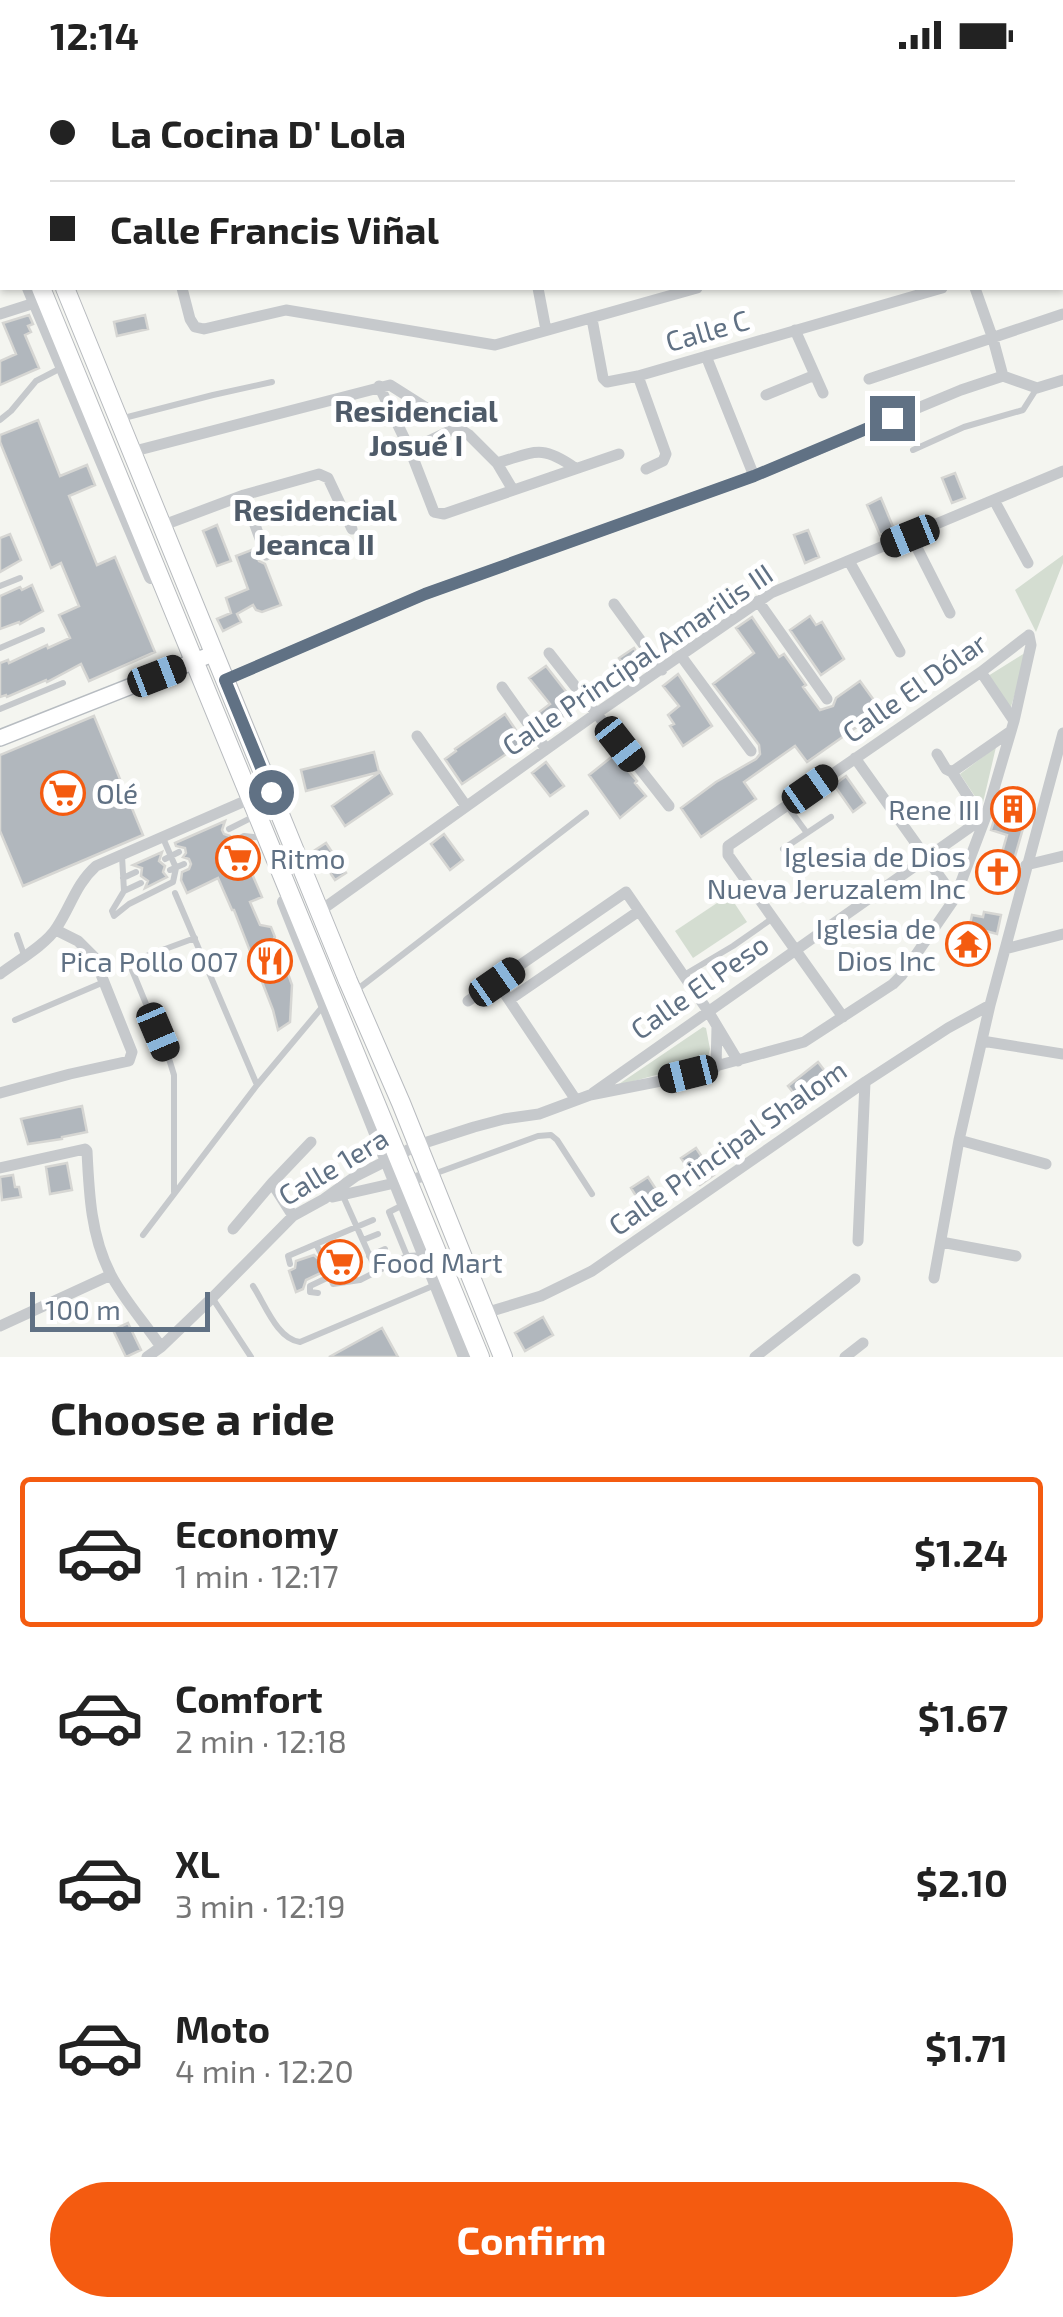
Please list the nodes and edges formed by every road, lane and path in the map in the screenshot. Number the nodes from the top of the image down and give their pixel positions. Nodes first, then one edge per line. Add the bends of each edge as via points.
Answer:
1 (70, 290) edge
2 (183, 290) edge
3 (538, 290) edge
4 (691, 290) edge
5 (935, 290) edge
6 (976, 290) edge
7 (41, 297) edge
8 (0, 314) edge
9 (1063, 314) edge
10 (592, 319) junction
11 (546, 330) junction
12 (795, 330) junction
13 (993, 339) junction
14 (706, 356) junction
15 (62, 367) junction
16 (815, 375) junction
17 (638, 376) junction
18 (1003, 376) junction
19 (869, 379) dead end
20 (1063, 380) edge
21 (272, 382) dead end
22 (379, 386) junction
23 (1037, 388) junction
24 (823, 393) dead end
25 (766, 396) dead end
26 (0, 420) edge
27 (119, 420) junction
28 (458, 427) junction
29 (410, 450) junction
30 (913, 450) dead end
31 (132, 452) junction
32 (619, 454) dead end
33 (497, 463) junction
34 (575, 468) junction
35 (646, 469) dead end
36 (1063, 472) edge
37 (754, 476) junction
38 (513, 490) junction
39 (244, 495) junction
40 (994, 500) junction
41 (161, 526) junction
42 (352, 529) dead end
43 (910, 536) junction
44 (266, 555) dead end
45 (848, 561) junction
46 (1028, 563) dead end
47 (20, 578) dead end
48 (0, 586) edge
49 (758, 601) junction
50 (614, 604) dead end
51 (950, 613) dead end
52 (42, 630) dead end
53 (0, 648) edge
54 (900, 652) dead end
55 (215, 654) junction
56 (549, 654) dead end
57 (682, 656) junction
58 (192, 662) junction
59 (662, 670) junction
60 (982, 672) junction
61 (225, 680) junction
62 (62, 683) dead end
63 (502, 687) dead end
64 (827, 699) dead end
65 (0, 709) edge
66 (596, 712) junction
67 (1012, 726) junction
68 (1063, 732) edge
69 (416, 736) dead end
70 (0, 738) edge
71 (546, 749) junction
72 (751, 751) dead end
73 (937, 754) dead end
74 (855, 758) junction
75 (952, 772) junction
76 (1063, 777) edge
77 (1049, 781) junction
78 (787, 805) junction
79 (466, 806) junction
80 (669, 806) dead end
81 (251, 812) junction
82 (586, 813) dead end
83 (831, 817) dead end
84 (984, 817) junction
85 (229, 829) dead end
86 (807, 833) junction
87 (162, 837) junction
88 (263, 838) junction
89 (234, 841) dead end
90 (783, 850) dead end
91 (122, 856) junction
92 (1063, 856) edge
93 (926, 857) junction
94 (1026, 865) junction
95 (136, 872) dead end
96 (123, 878) junction
97 (141, 883) dead end
98 (124, 892) junction
99 (175, 894) dead end
100 (956, 898) junction
101 (320, 911) junction
102 (639, 912) junction
103 (772, 918) junction
104 (56, 930) junction
105 (1063, 934) edge
106 (16, 935) dead end
107 (194, 938) junction
108 (1004, 948) junction
109 (794, 949) junction
110 (24, 956) junction
111 (0, 974) edge
112 (683, 976) junction
113 (104, 982) junction
114 (497, 982) junction
115 (353, 992) junction
116 (509, 1000) junction
117 (328, 1001) junction
118 (468, 1002) dead end
119 (990, 1005) junction
120 (708, 1011) junction
121 (843, 1017) junction
122 (14, 1020) dead end
123 (718, 1027) junction
124 (982, 1041) junction
125 (1063, 1054) edge
126 (738, 1061) junction
127 (716, 1066) junction
128 (865, 1082) junction
129 (257, 1085) junction
130 (0, 1093) edge
131 (590, 1095) junction
132 (576, 1100) junction
133 (959, 1140) junction
134 (311, 1142) dead end
135 (418, 1145) junction
136 (392, 1158) junction
137 (1046, 1164) dead end
138 (0, 1168) edge
139 (430, 1175) junction
140 (272, 1183) junction
141 (406, 1191) junction
142 (174, 1192) junction
143 (343, 1194) junction
144 (592, 1194) dead end
145 (324, 1199) junction
146 (293, 1216) junction
147 (373, 1220) dead end
148 (357, 1226) junction
149 (233, 1230) dead end
150 (378, 1234) dead end
151 (142, 1235) dead end
152 (363, 1240) junction
153 (858, 1241) dead end
154 (941, 1242) junction
155 (384, 1249) dead end
156 (431, 1254) junction
157 (369, 1256) junction
158 (407, 1256) junction
159 (1016, 1256) dead end
160 (290, 1264) dead end
161 (376, 1270) junction
162 (111, 1275) junction
163 (934, 1278) dead end
164 (855, 1279) dead end
165 (360, 1280) junction
166 (436, 1284) junction
167 (253, 1286) dead end
168 (347, 1289) dead end
169 (309, 1291) dead end
170 (212, 1298) junction
171 (485, 1314) junction
172 (0, 1326) edge
173 (863, 1343) dead end
174 (161, 1347) junction
175 (146, 1357) edge
176 (250, 1357) edge
177 (465, 1357) edge
178 (480, 1357) edge
179 (504, 1357) edge
180 (755, 1357) edge
181 (845, 1357) edge

1 - 27 main road
2 - 11 street via 190,319 204,329 286,310 496,344
3 - 11 street
4 - 10 street
5 - 12 street, Calle C
6 - 13 street
7 - 8 street
7 - 15 street
7 - 58 main road
9 - 13 street
10 - 11 street
10 - 17 street, Calle C via 603,378
12 - 14 street, Calle C
12 - 16 street
13 - 18 street
13 - 19 street
14 - 17 street, Calle C
14 - 37 street
15 - 26 lane via 36,381
15 - 58 street
16 - 24 street
16 - 25 street
17 - 35 street via 666,454
18 - 23 street
18 - 37 street
20 - 23 street
21 - 27 lane
22 - 28 street via 394,386
22 - 29 street
22 - 31 street
23 - 30 lane via 1023,410
27 - 31 main road
28 - 29 street
28 - 33 street
29 - 38 street via 439,514
31 - 41 main road
32 - 34 street
33 - 34 street via 539,451
33 - 38 street
34 - 38 street
36 - 40 street, Calle Principal Amarilis III
37 - 61 street via 425,594
39 - 41 street
39 - 42 street via 324,475
39 - 44 street
40 - 43 street, Calle Principal Amarilis III
40 - 46 street
41 - 55 main road
43 - 45 street, Calle Principal Amarilis III
43 - 51 street
45 - 49 street, Calle Principal Amarilis III
45 - 54 street
47 - 48 lane
49 - 57 street, Calle Principal Amarilis III
49 - 64 street
50 - 59 street
52 - 53 lane
55 - 58 main road
55 - 61 main road
56 - 66 street
57 - 59 street, Calle Principal Amarilis III
57 - 72 street
58 - 70 main road
58 - 81 main road
59 - 66 street, Calle Principal Amarilis III
60 - 67 street
60 - 67 street, Calle El Dólar via 1029,635
60 - 74 street, Calle El Dólar
61 - 101 main road
62 - 65 lane
63 - 71 street
66 - 71 street, Calle Principal Amarilis III
66 - 80 street
67 - 75 street
67 - 84 street
68 - 77 street
69 - 79 street
71 - 79 street, Calle Principal Amarilis III
73 - 75 street
74 - 78 street, Calle El Dólar
74 - 93 street
75 - 84 street
76 - 77 street
77 - 94 street
78 - 86 lane
78 - 103 street, Calle El Dólar via 728,846
79 - 101 street, Calle Principal Amarilis III
81 - 85 lane
81 - 87 street
81 - 88 main road
82 - 115 lane
83 - 86 lane
84 - 93 street, Calle El Peso
84 - 100 street
86 - 90 lane
87 - 91 street
87 - 98 lane via 177,867 173,882 114,916
88 - 89 lane
88 - 117 main road
91 - 96 lane
91 - 104 street via 85,876
92 - 94 street
93 - 100 street
93 - 109 street, Calle El Peso
94 - 108 street
95 - 96 lane
96 - 98 lane
97 - 98 lane
99 - 107 lane
100 - 121 street via 902,975
101 - 115 main road
102 - 112 street
102 - 114 street via 626,892
102 - 116 street
103 - 109 street
103 - 112 lane
104 - 110 street
104 - 113 street via 94,957
105 - 108 street
106 - 110 lane
107 - 129 lane
107 - 142 lane via 138,960 132,970 174,1075
108 - 119 street
109 - 120 street, Calle El Peso
109 - 121 street
110 - 111 street
112 - 120 street
113 - 122 lane
113 - 130 street via 132,1052 129,1061
114 - 116 street
114 - 118 street
115 - 135 main road
116 - 132 street
117 - 129 lane
117 - 136 main road
119 - 124 street
119 - 128 street, Calle Principal Shalom
120 - 123 street
120 - 131 street, Calle El Peso
121 - 126 street via 804,1042
123 - 126 street
123 - 127 street
124 - 125 street
124 - 133 street
126 - 127 street
127 - 131 street
128 - 153 street
128 - 171 street, Calle Principal Shalom via 592,1271
129 - 142 lane
131 - 132 street, Calle 1era
132 - 135 street, Calle 1era
133 - 137 street
133 - 154 street
134 - 140 street
135 - 136 street, Calle 1era
135 - 139 main road
136 - 141 main road
136 - 145 street, Calle 1era
138 - 162 street via 84,1148 95,1234
139 - 141 street
139 - 144 lane via 551,1135
139 - 171 main road
140 - 146 street
140 - 149 street
141 - 143 street
141 - 156 main road
141 - 158 lane via 387,1214
142 - 151 lane
143 - 145 street
143 - 148 lane
145 - 146 street, Calle 1era
146 - 170 street, Calle 1era
147 - 148 lane
148 - 152 lane
148 - 160 lane via 288,1256
150 - 152 lane
152 - 157 lane
154 - 159 street
154 - 163 street
155 - 157 lane
156 - 158 lane
156 - 166 street
156 - 178 main road
157 - 161 lane
158 - 161 lane
161 - 165 lane
162 - 172 street
162 - 174 street
164 - 180 street
165 - 168 lane
165 - 169 lane via 333,1284 330,1278
166 - 167 lane via 300,1342 282,1334
166 - 177 street
170 - 174 street, Calle 1era
170 - 176 lane
171 - 179 main road
173 - 181 street
174 - 175 street, Calle 1era

